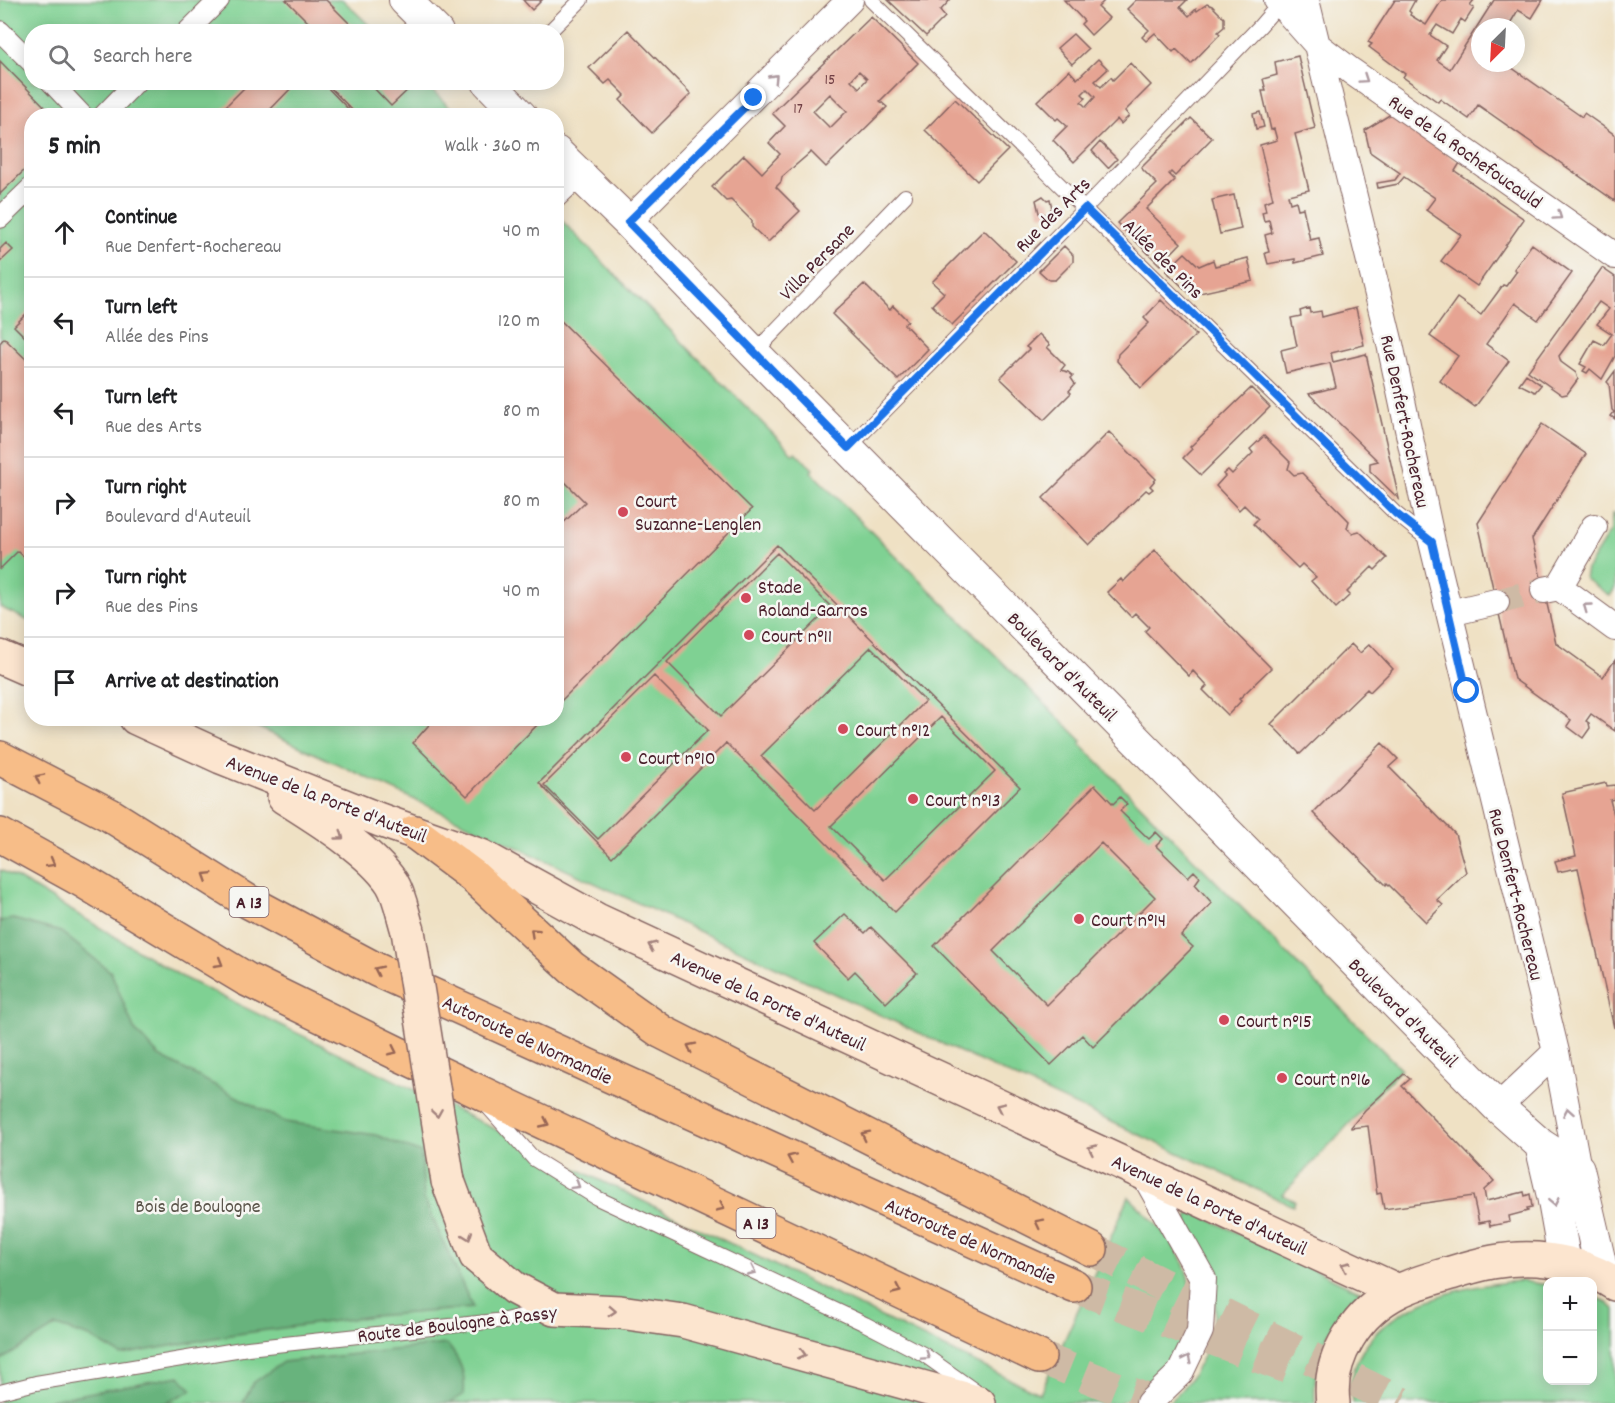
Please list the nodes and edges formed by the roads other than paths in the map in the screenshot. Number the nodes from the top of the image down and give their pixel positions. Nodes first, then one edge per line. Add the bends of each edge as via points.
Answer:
1 (219, 0) edge
2 (405, 0) edge
3 (581, 0) edge
4 (850, 0) edge
5 (871, 0) edge
6 (1306, 0) edge
7 (1278, 2) edge
8 (195, 24) edge
9 (429, 24) edge
10 (557, 24) edge
11 (0, 31) edge
12 (1317, 45) junction
13 (24, 55) edge
14 (59, 90) edge
15 (128, 90) edge
16 (498, 90) edge
17 (75, 108) edge
18 (111, 108) edge
19 (514, 108) edge
20 (564, 160) edge
21 (580, 175) junction
22 (564, 190) edge
23 (24, 195) edge
24 (905, 196) dead end
25 (1085, 208) junction
26 (0, 218) edge
27 (628, 222) junction
28 (1615, 256) edge
29 (754, 353) junction
30 (848, 448) junction
31 (1594, 527) dead end
32 (1432, 542) junction
33 (1496, 602) tunnel mouth
34 (1450, 613) junction
35 (1615, 628) edge
36 (0, 657) edge
37 (24, 668) edge
38 (153, 726) edge
39 (221, 757) junction
40 (0, 758) edge
41 (414, 832) junction
42 (0, 835) edge
43 (1556, 1052) junction
44 (473, 1089) junction
45 (1498, 1107) junction
46 (1541, 1145) junction
47 (1578, 1169) junction
48 (1144, 1174) junction
49 (1091, 1249) tunnel mouth
50 (1565, 1263) junction
51 (1609, 1280) edge
52 (1074, 1286) tunnel mouth
53 (1398, 1291) junction
54 (554, 1309) junction
55 (1039, 1357) tunnel mouth
56 (0, 1392) edge
57 (979, 1403) edge
58 (990, 1403) edge
59 (1149, 1403) edge
60 (1333, 1403) edge

1 - 8 street
2 - 9 street
3 - 10 lane
27 -> 4 street
5 - 25 lane, Allée des Pins
6 - 12 street, Rue Denfert-Rochereau
7 - 12 street, Rue de la Rochefoucauld
7 - 25 lane, Rue des Arts
11 - 13 street
12 -> 28 street, Rue de la Rochefoucauld
12 - 32 street, Rue Denfert-Rochereau via 1390,344
14 - 17 street
15 - 18 street
16 - 19 street
20 - 21 street, Boulevard d'Auteuil
21 - 22 street
21 - 27 street, Boulevard d'Auteuil
23 - 26 street
24 - 29 lane, Villa Persane
25 - 30 lane, Rue des Arts
25 - 32 lane, Allée des Pins via 1395,513
27 - 29 street, Boulevard d'Auteuil
29 - 30 street, Boulevard d'Auteuil
30 - 45 street, Boulevard d'Auteuil
35 -> 31 street via 1551,589
32 - 34 street, Rue Denfert-Rochereau
33 - 34 street
34 - 43 street, Rue Denfert-Rochereau
36 - 37 main road
38 - 39 main road, Avenue de la Porte d'Auteuil
39 - 41 main road, Avenue de la Porte d'Auteuil
39 -> 54 main road, bridge via 310,813 373,860 393,884 408,930 448,1181 476,1257 514,1288
52 -> 40 highway, Autoroute de Normandie / A 13 via 377,970 249,902 110,814
48 -> 41 main road, Avenue de la Porte d'Auteuil via 597,920 481,856
49 -> 41 highway via 662,1032 572,968 473,876
42 -> 44 highway, A 13 via 246,979
43 - 45 street
47 -> 43 street, Rue Denfert-Rochereau
44 -> 55 highway, A 13
44 -> 58 lane via 534,1159 597,1198 914,1348
45 - 46 street, Boulevard d'Auteuil
46 - 47 street, Boulevard d'Auteuil
46 -> 50 street
47 - 51 street, Rue Denfert-Rochereau
53 -> 48 main road, Avenue de la Porte d'Auteuil
59 -> 48 street via 1180,1373 1200,1331 1203,1279
50 - 51 main road
50 - 53 main road via 1536,1259 1497,1261
53 - 60 main road via 1368,1314 1348,1337 1333,1376
54 - 56 lane, Route de Boulogne à Passy via 505,1320 248,1348
54 -> 57 main road, Route de Boulogne à Passy via 620,1312 683,1321

